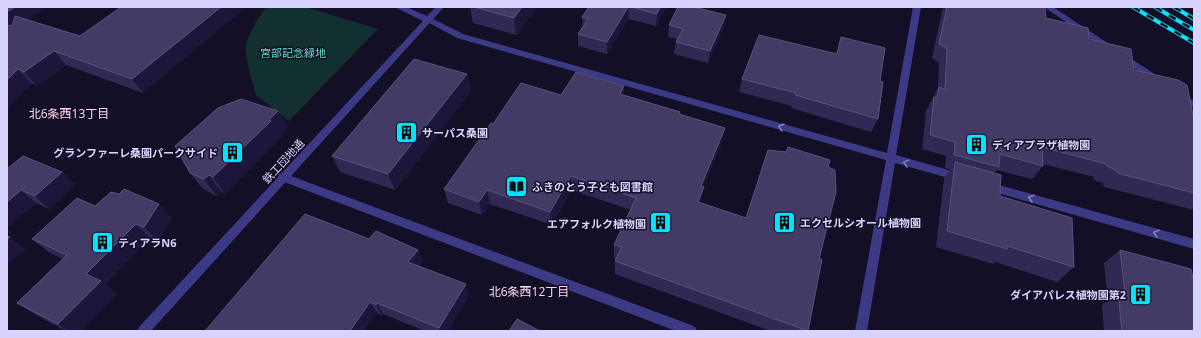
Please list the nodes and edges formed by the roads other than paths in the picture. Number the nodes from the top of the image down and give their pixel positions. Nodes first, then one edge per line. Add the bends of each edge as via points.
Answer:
1 (399, 7) edge
2 (440, 7) edge
3 (917, 7) edge
4 (1048, 7) edge
5 (428, 20) junction
6 (1161, 82) edge
7 (1174, 91) edge
8 (1194, 105) edge
9 (890, 158) junction
10 (284, 177) junction
11 (966, 180) edge
12 (982, 184) edge
13 (1194, 244) edge
14 (143, 331) edge
15 (691, 331) edge
16 (861, 331) edge

1 - 5 street
2 - 5 street, 鉄工団地通
3 - 9 street
4 - 6 street
9 -> 5 street via 460,36
5 - 10 street, 鉄工団地通
7 - 8 street
11 -> 9 street
9 - 16 street
10 - 14 street, 鉄工団地通
10 - 15 street
13 -> 12 street

